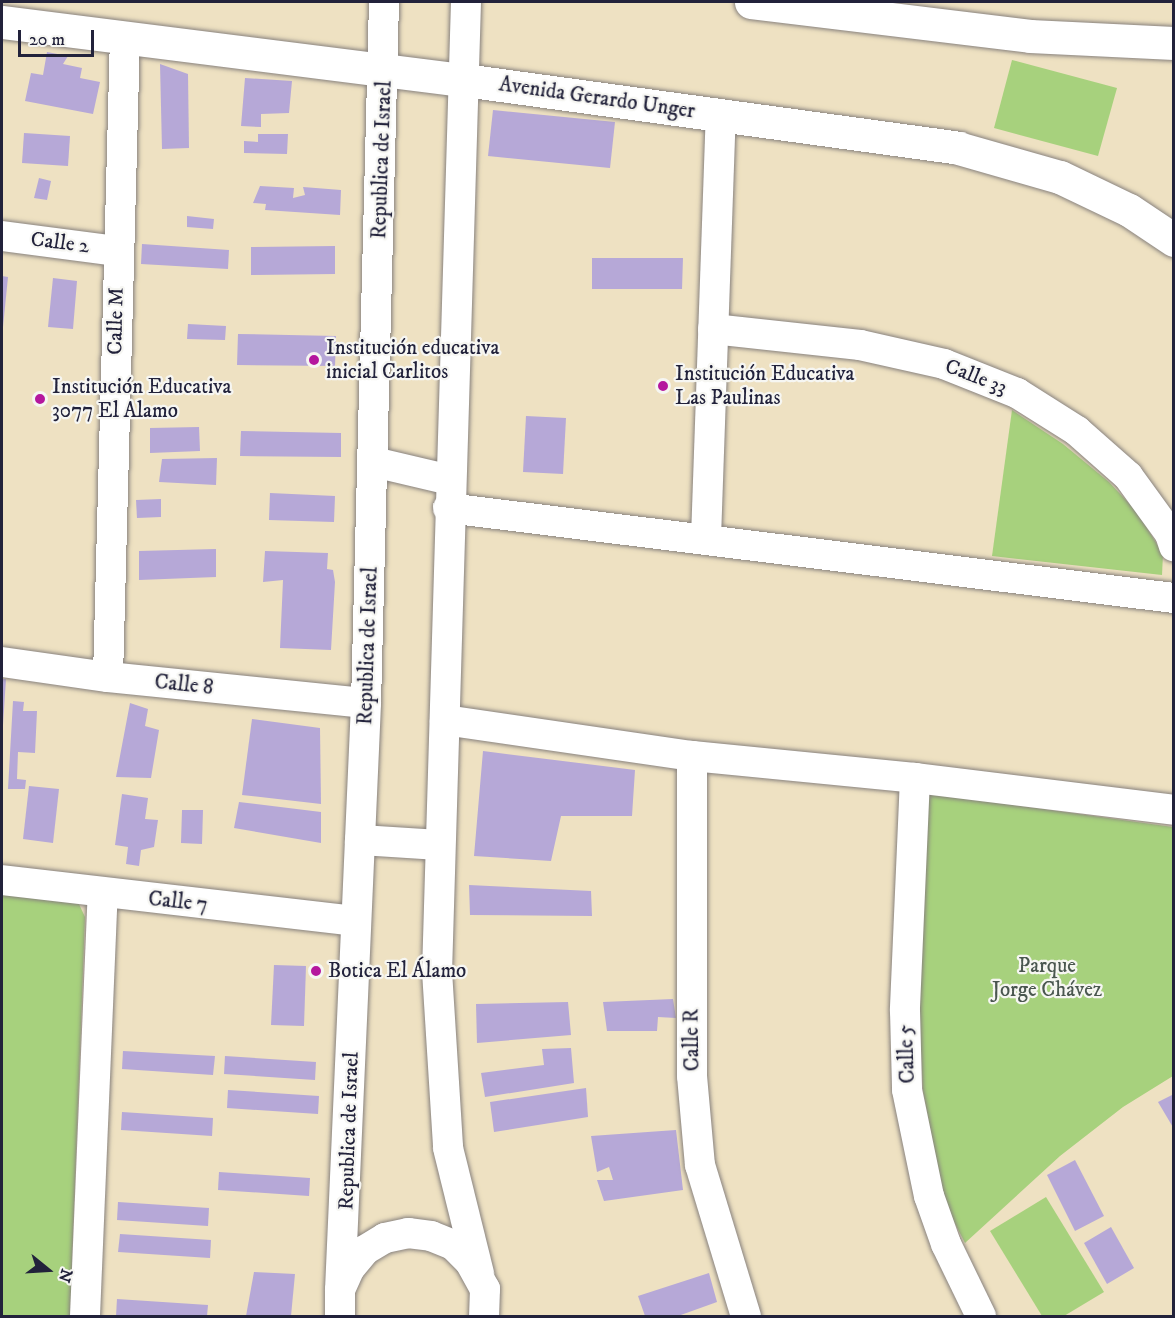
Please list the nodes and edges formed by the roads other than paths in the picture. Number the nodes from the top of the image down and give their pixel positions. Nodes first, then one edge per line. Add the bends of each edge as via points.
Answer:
1 (384, 2) edge
2 (466, 2) edge
3 (751, 2) edge
4 (2, 22) edge
5 (124, 37) junction
6 (1173, 43) edge
7 (384, 70) junction
8 (464, 80) junction
9 (721, 115) junction
10 (2, 236) edge
11 (1173, 240) edge
12 (118, 251) junction
13 (713, 329) junction
14 (374, 462) junction
15 (449, 494) junction
16 (706, 538) junction
17 (1173, 546) edge
18 (1173, 598) edge
19 (2, 662) edge
20 (108, 677) junction
21 (366, 703) junction
22 (445, 720) junction
23 (692, 756) junction
24 (915, 778) junction
25 (1173, 810) edge
26 (360, 840) junction
27 (440, 845) junction
28 (2, 880) edge
29 (103, 893) junction
30 (356, 921) junction
31 (480, 1273) junction
32 (340, 1303) edge
33 (486, 1314) edge
34 (85, 1317) edge
35 (747, 1317) edge
36 (981, 1317) edge

1 - 7 street, Republica de Israel
2 - 8 street
3 - 6 main road via 1030,36
4 - 5 main road, Avenida Gerardo Unger
5 - 7 main road, Avenida Gerardo Unger
5 - 12 street, Calle M
7 - 8 main road, Avenida Gerardo Unger
7 - 14 street, Republica de Israel
8 - 9 main road, Avenida Gerardo Unger
8 - 15 street
9 - 11 main road, Avenida Gerardo Unger via 958,148 1013,161 1095,193
9 - 13 street
10 - 12 street, Calle 2
12 - 20 street, Calle M
13 - 16 street
13 - 17 street, Calle 33 via 860,345 944,364 1017,393 1077,431 1128,476 1170,534
14 - 15 street
14 - 21 street, Republica de Israel
15 - 16 street
15 - 22 street
16 - 18 street
19 - 20 street, Calle 8
20 - 21 street, Calle 8
21 - 26 street, Republica de Israel
22 - 23 street
22 - 27 street
23 - 24 street
23 - 35 street, Calle R via 692,1076 700,1166
24 - 25 street
24 - 36 street, Calle 5 via 905,1011 908,1090 929,1196 946,1245
26 - 27 street
26 - 30 street, Republica de Israel
27 - 31 street via 437,971 442,1097 448,1148
28 - 29 street, Calle 7
29 - 30 street, Calle 7
29 - 34 street
30 - 32 street, Republica de Israel
31 - 32 street via 453,1245 431,1236 408,1233 385,1238 365,1250 350,1268
31 - 33 street

